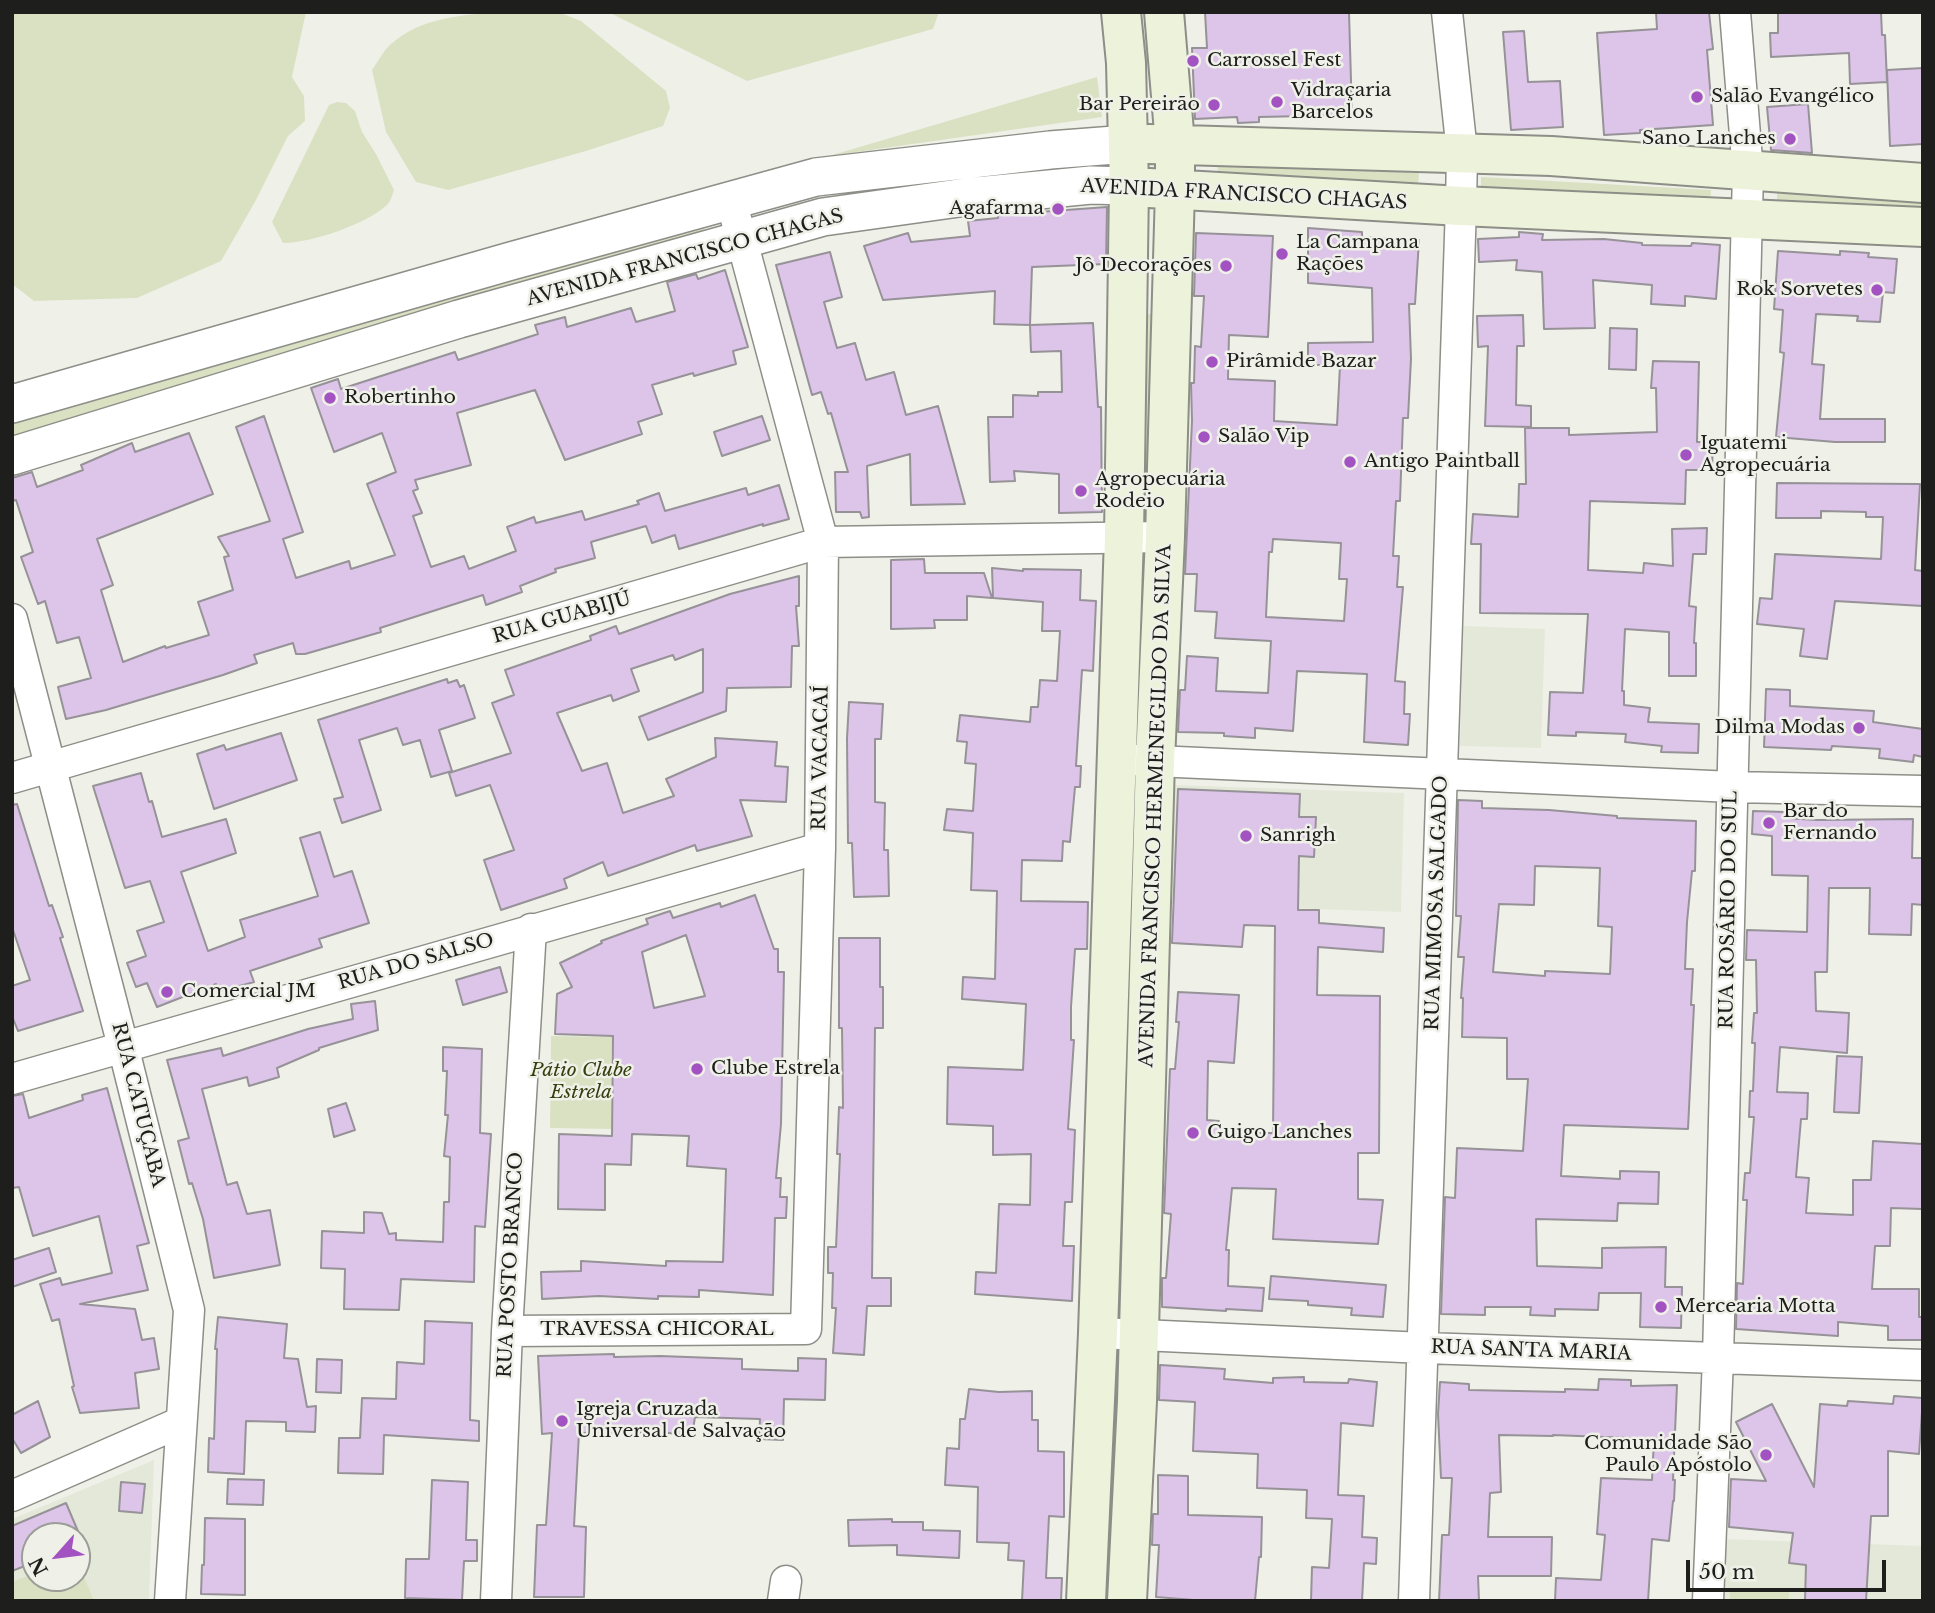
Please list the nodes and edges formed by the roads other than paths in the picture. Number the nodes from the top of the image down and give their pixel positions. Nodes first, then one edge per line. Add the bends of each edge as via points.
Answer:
1 (1121, 12) edge
2 (1164, 12) edge
3 (1447, 12) edge
4 (1735, 12) edge
5 (1128, 144) junction
6 (1175, 144) junction
7 (1462, 152) junction
8 (1748, 172) junction
9 (1923, 183) edge
10 (1129, 186) junction
11 (1175, 190) junction
12 (732, 200) junction
13 (1461, 206) junction
14 (1747, 219) junction
15 (1923, 228) edge
16 (742, 239) junction
17 (12, 404) edge
18 (12, 456) edge
19 (1124, 537) junction
20 (1166, 537) junction
21 (823, 542) junction
22 (12, 619) edge
23 (1117, 759) junction
24 (1155, 761) junction
25 (52, 767) junction
26 (1440, 775) junction
27 (12, 778) edge
28 (1732, 787) junction
29 (1923, 791) edge
30 (820, 848) junction
31 (531, 929) junction
32 (123, 1046) junction
33 (12, 1079) edge
34 (806, 1329) joint
35 (507, 1331) junction
36 (1098, 1333) junction
37 (1139, 1334) junction
38 (1424, 1348) junction
39 (1718, 1358) junction
40 (1923, 1365) edge
41 (181, 1422) junction
42 (12, 1496) edge
43 (170, 1601) edge
44 (496, 1601) edge
45 (1086, 1601) edge
46 (1127, 1601) edge
47 (1414, 1601) edge
48 (1708, 1601) edge

1 - 5 main road, AVENIDA FRANCISCO HERMENEGILDO DA SILVA
2 - 6 main road, AVENIDA FRANCISCO HERMENEGILDO DA SILVA
3 - 7 street, RUA MIMOSA SALGADO
4 - 8 street, RUA ROSÁRIO DO SUL
5 - 6 main road, AVENIDA FRANCISCO CHAGAS
5 - 10 main road, AVENIDA FRANCISCO HERMENEGILDO DA SILVA
5 - 12 street, AVENIDA FRANCISCO CHAGAS via 816,177
6 - 7 main road, AVENIDA FRANCISCO CHAGAS
6 - 11 main road, AVENIDA FRANCISCO HERMENEGILDO DA SILVA
7 - 8 main road, AVENIDA FRANCISCO CHAGAS
7 - 13 street, RUA MIMOSA SALGADO
8 - 9 main road, AVENIDA FRANCISCO CHAGAS
8 - 14 street, RUA ROSÁRIO DO SUL
10 - 11 main road, AVENIDA FRANCISCO CHAGAS
10 - 16 street, AVENIDA FRANCISCO CHAGAS via 1091,185 966,197 823,217
10 - 19 main road, AVENIDA FRANCISCO HERMENEGILDO DA SILVA
11 - 13 main road, AVENIDA FRANCISCO CHAGAS
11 - 20 main road, AVENIDA FRANCISCO HERMENEGILDO DA SILVA
12 - 16 street, RUA VACACAÍ
12 - 17 street, AVENIDA FRANCISCO CHAGAS
13 - 14 main road, AVENIDA FRANCISCO CHAGAS
13 - 26 street, RUA MIMOSA SALGADO
14 - 15 main road, AVENIDA FRANCISCO CHAGAS
14 - 28 street, RUA ROSÁRIO DO SUL
16 - 18 street, AVENIDA FRANCISCO CHAGAS via 459,319
16 - 21 street, RUA VACACAÍ
19 - 20 street, RUA GUABIJÚ
19 - 21 street, RUA GUABIJÚ
19 - 23 main road, AVENIDA FRANCISCO HERMENEGILDO DA SILVA
20 - 24 main road, AVENIDA FRANCISCO HERMENEGILDO DA SILVA
21 - 25 street, RUA GUABIJÚ
21 - 30 street, RUA VACACAÍ
22 - 25 street, RUA CATUÇABA
23 - 24 street
23 - 36 main road, AVENIDA FRANCISCO HERMENEGILDO DA SILVA
24 - 26 street
24 - 37 main road, AVENIDA FRANCISCO HERMENEGILDO DA SILVA
25 - 27 street, RUA GUABIJÚ
25 - 32 street, RUA CATUÇABA
26 - 28 street
26 - 38 street, RUA MIMOSA SALGADO
28 - 29 street
28 - 39 street, RUA ROSÁRIO DO SUL
30 - 31 street, RUA DO SALSO
30 - 34 street, RUA VACACAÍ
31 - 32 street, RUA DO SALSO
31 - 35 street, RUA POSTO BRANCO
32 - 33 street, RUA DO SALSO
32 - 41 street, RUA CATUÇABA via 189,1310
34 - 35 street, TRAVESSA CHICORAL
35 - 44 street, RUA POSTO BRANCO
36 - 37 street, RUA SANTA MARIA
36 - 45 main road, AVENIDA FRANCISCO HERMENEGILDO DA SILVA
37 - 38 street, RUA SANTA MARIA
37 - 46 main road, AVENIDA FRANCISCO HERMENEGILDO DA SILVA
38 - 39 street, RUA SANTA MARIA
38 - 47 street, RUA MIMOSA SALGADO
39 - 40 street, RUA SANTA MARIA
39 - 48 street, RUA ROSÁRIO DO SUL
41 - 42 street
41 - 43 street, RUA CATUÇABA

